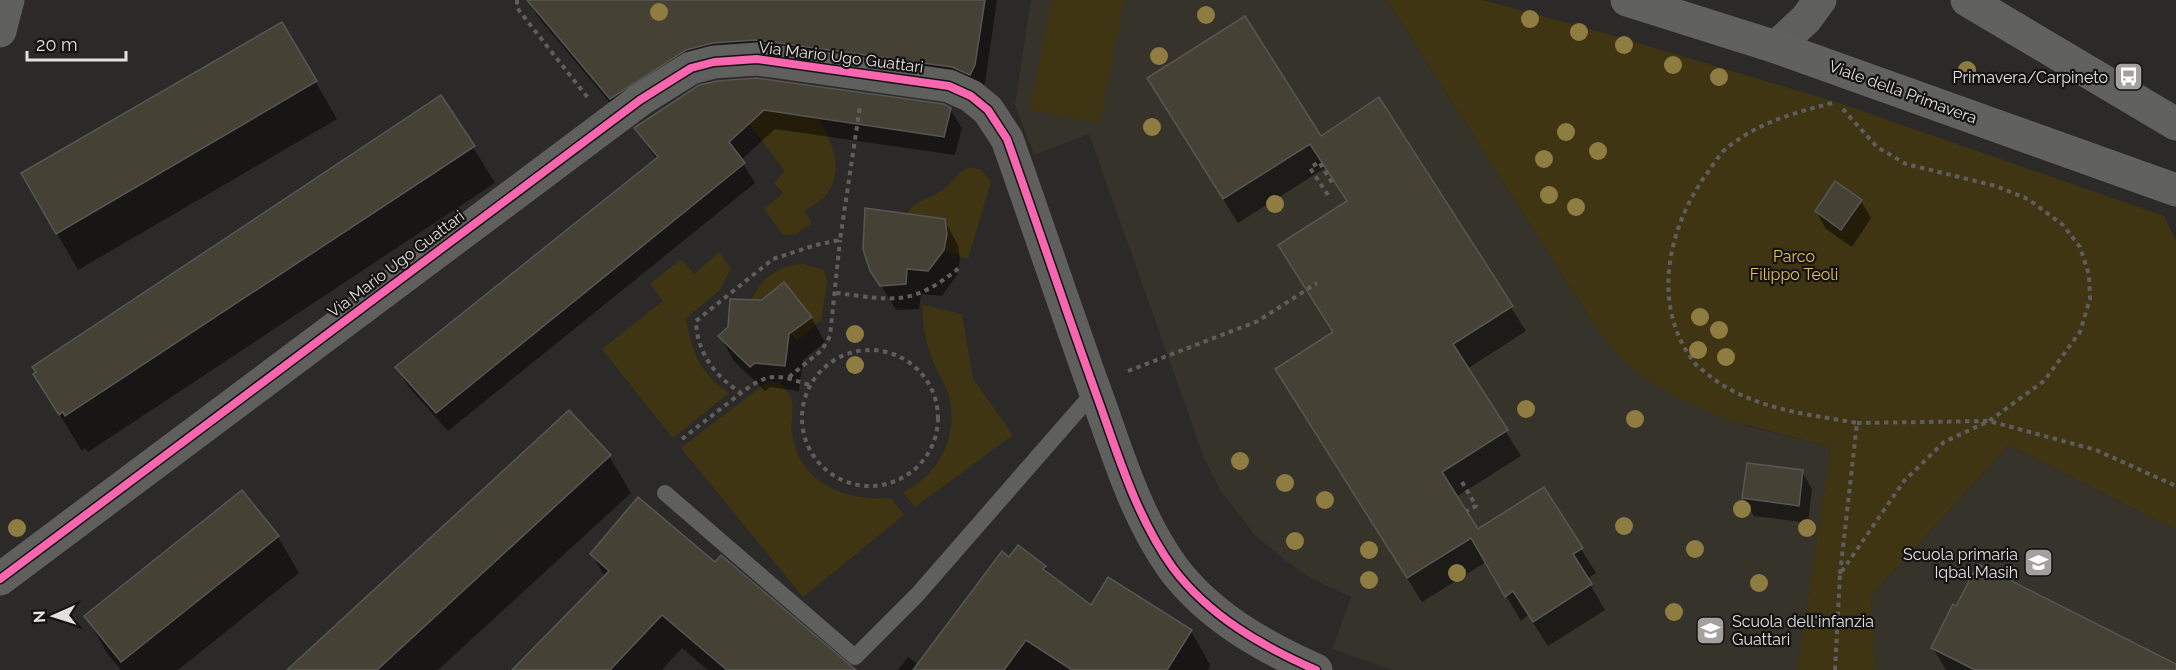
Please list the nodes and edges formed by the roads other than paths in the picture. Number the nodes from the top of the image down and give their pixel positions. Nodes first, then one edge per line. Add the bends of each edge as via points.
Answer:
1 (8, 0) edge
2 (1627, 0) edge
3 (1820, 0) edge
4 (1967, 0) edge
5 (0, 31) edge
6 (1776, 47) junction
7 (2176, 124) edge
8 (2176, 190) edge
9 (1095, 392) junction
10 (665, 493) dead end
11 (0, 579) edge
12 (1316, 670) edge

1 - 5 street
2 - 6 main road, Viale della Primavera
3 - 6 street
4 - 7 main road
6 - 8 main road, Viale della Primavera
9 - 10 lane via 917,595 855,657
9 - 11 street, Via Mario Ugo Guattari via 1006,139 996,119 971,96 949,86 865,73 757,59 714,62 681,73 607,123
9 - 12 street, Via Mario Ugo Guattari via 1140,509 1173,567 1201,599 1233,626 1268,648

